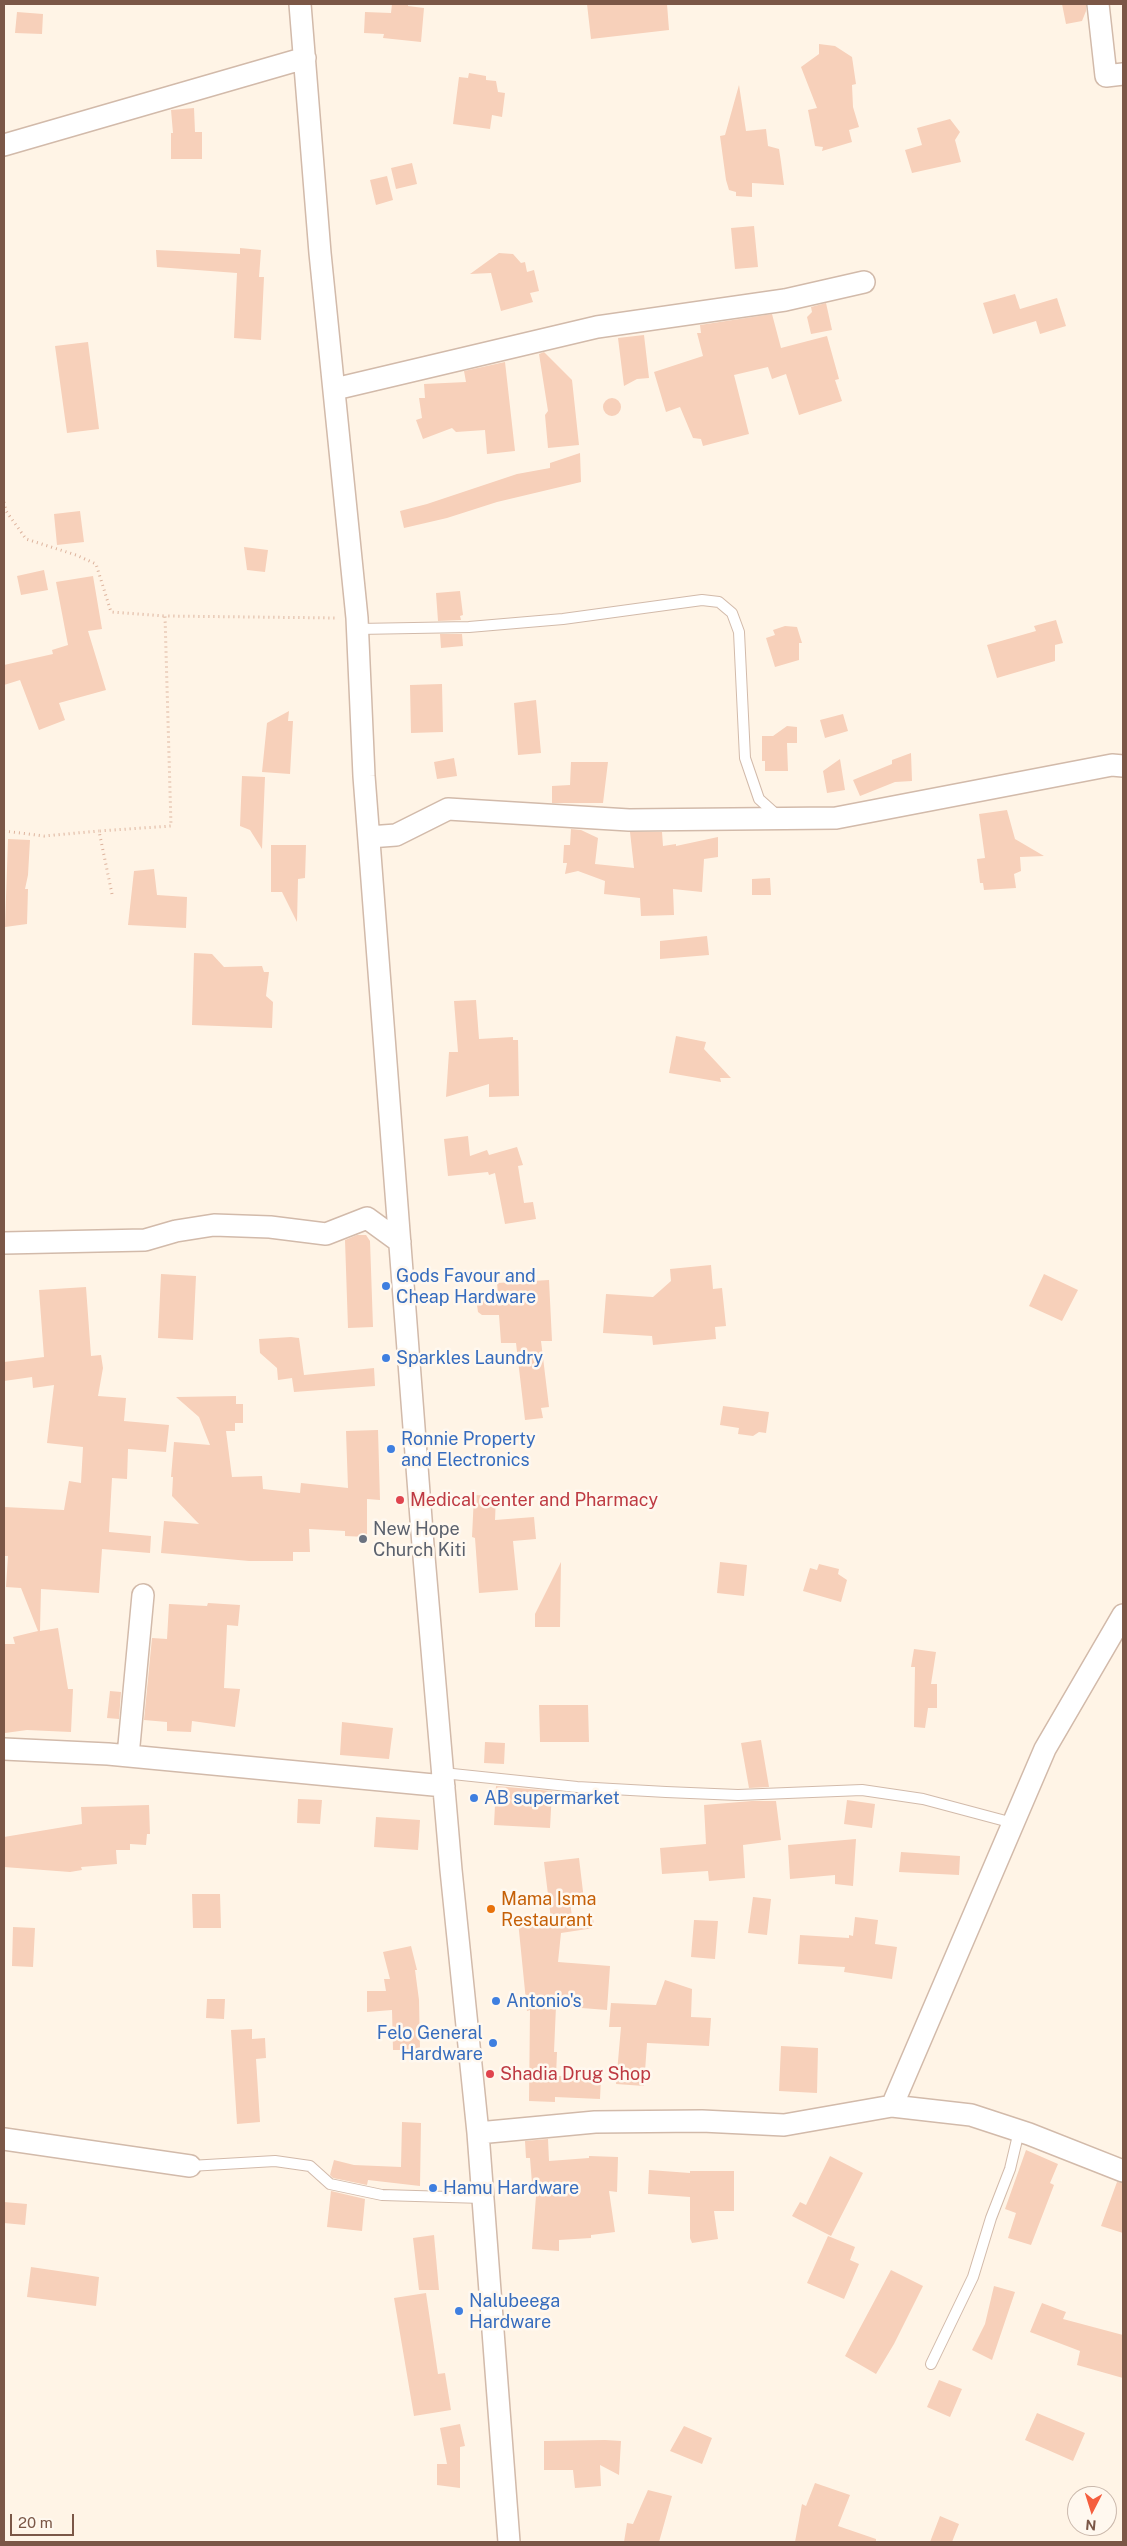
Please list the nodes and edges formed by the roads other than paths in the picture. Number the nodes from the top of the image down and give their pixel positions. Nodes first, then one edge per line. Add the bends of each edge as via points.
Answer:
1 (300, 4) edge
2 (1098, 4) edge
3 (305, 58) junction
4 (1123, 74) edge
5 (4, 145) edge
6 (864, 282) dead end
7 (335, 389) junction
8 (358, 624) junction
9 (1123, 766) edge
10 (781, 818) junction
11 (369, 837) junction
12 (400, 1242) junction
13 (4, 1243) edge
14 (143, 1595) dead end
15 (1123, 1615) edge
16 (4, 1749) edge
17 (128, 1756) junction
18 (443, 1779) junction
19 (1013, 1823) junction
20 (892, 2106) junction
21 (1019, 2131) junction
22 (478, 2133) junction
23 (4, 2139) edge
24 (190, 2166) joint
25 (1123, 2171) edge
26 (483, 2198) junction
27 (931, 2364) dead end
28 (509, 2542) edge

1 - 3 street
2 - 4 street via 1106,76
3 - 5 street
3 - 7 street via 320,253
6 - 7 street via 785,300 597,327
7 - 8 street
8 - 10 lane via 469,627 702,600 720,602 732,613 739,632 745,758 759,798
8 - 11 street
9 - 10 street via 1112,765 836,818
10 - 11 street via 629,820 448,809 396,835
11 - 12 street
12 - 13 street via 367,1218 326,1234 214,1225 146,1240
12 - 18 street
14 - 17 street
15 - 19 street via 1045,1749
16 - 17 street
17 - 18 street
18 - 19 lane via 738,1795 862,1790 923,1799
18 - 22 street
19 - 20 street
20 - 21 street via 971,2115
20 - 22 street via 784,2125 595,2122
21 - 25 street
21 - 27 lane via 1010,2169 973,2277
22 - 26 street
23 - 24 street
24 - 26 lane via 276,2161 310,2166 330,2184 382,2195
26 - 28 street

